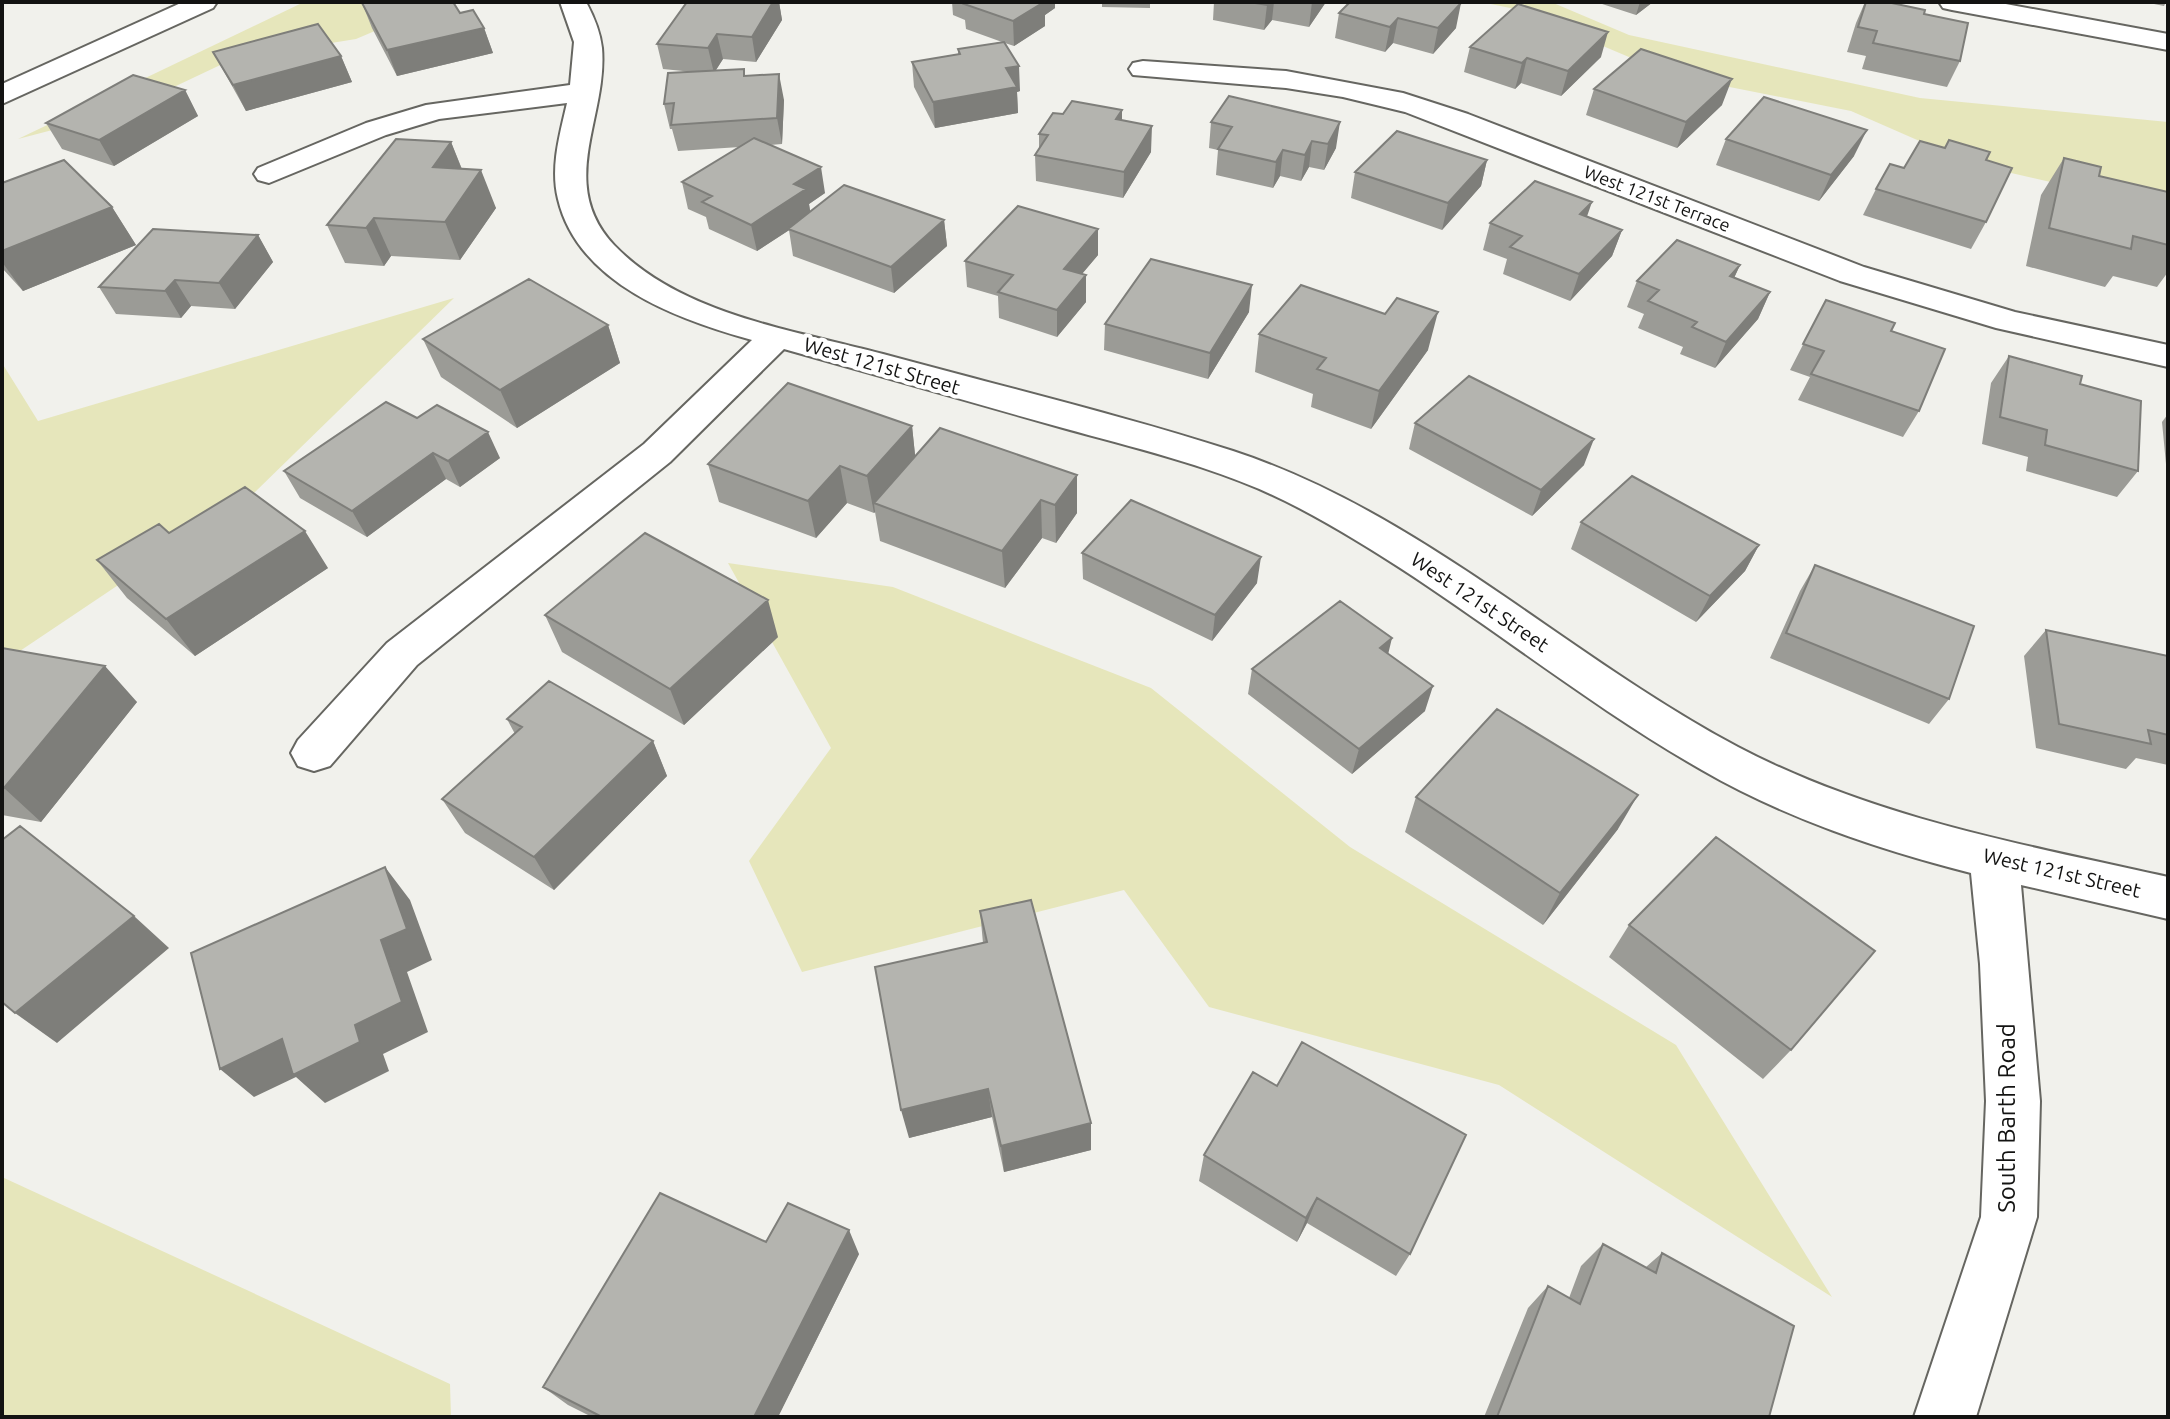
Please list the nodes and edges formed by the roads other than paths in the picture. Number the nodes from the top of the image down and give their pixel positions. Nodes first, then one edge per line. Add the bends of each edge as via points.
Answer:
1 (204, 2) edge
2 (573, 2) edge
3 (1952, 2) edge
4 (2168, 42) edge
5 (1143, 69) dead end
6 (583, 92) junction
7 (2, 95) edge
8 (269, 174) dead end
9 (777, 336) junction
10 (2168, 356) edge
11 (314, 753) dead end
12 (1994, 858) junction
13 (2168, 898) edge
14 (1945, 1417) edge

1 - 7 street
2 - 6 street, West 121st Street via 586,27 590,59
3 - 4 street
5 - 10 street, West 121st Terrace via 1298,79 1374,95 1449,118 1851,274 2057,333
6 - 8 street via 436,111 376,129
6 - 9 street, West 121st Street via 570,168 576,214 603,254 641,285 686,308
9 - 11 street, West 121st Street via 657,453 402,654
9 - 12 street, West 121st Street via 1210,457 1307,495 1389,540 1723,761 1815,803
12 - 13 street, West 121st Street
12 - 14 street, South Barth Road via 2013,1101 2009,1217

